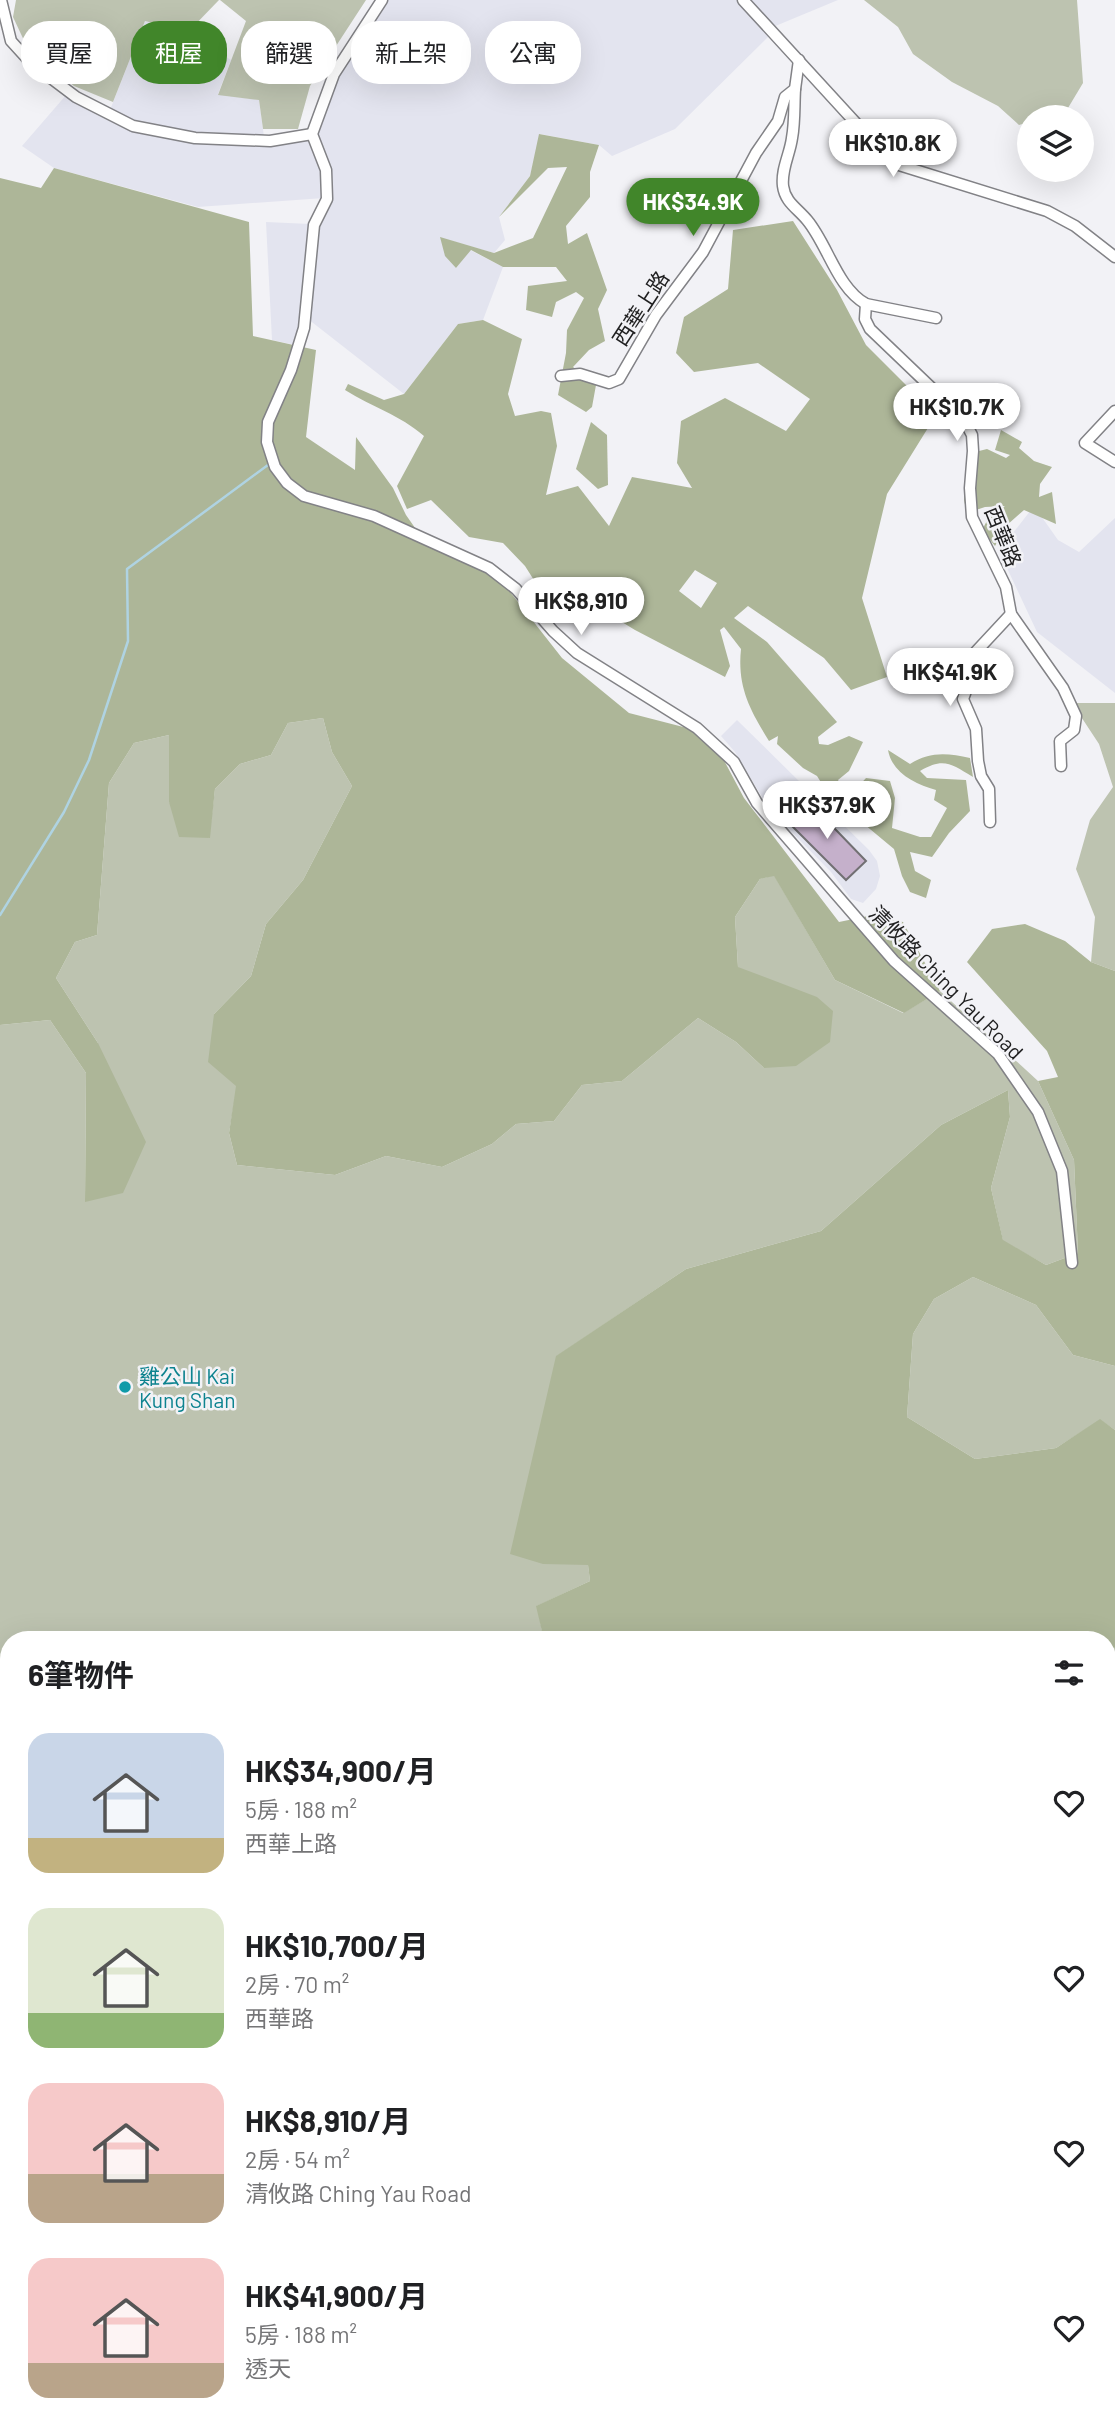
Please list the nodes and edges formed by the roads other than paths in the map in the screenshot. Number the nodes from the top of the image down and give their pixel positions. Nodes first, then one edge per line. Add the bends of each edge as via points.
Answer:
1 (1, 0) edge
2 (382, 0) edge
3 (743, 0) edge
4 (799, 60) junction
5 (795, 89) junction
6 (312, 134) junction
7 (1115, 257) edge
8 (866, 304) junction
9 (936, 318) dead end
10 (561, 376) dead end
11 (1115, 411) edge
12 (1115, 461) edge
13 (1011, 614) junction
14 (1061, 766) dead end
15 (990, 822) dead end
16 (1072, 1263) dead end

1 - 6 street via 11,41 31,63 76,97 133,126 207,138 270,141
2 - 6 street via 334,74
3 - 4 street
4 - 5 street, 西華上路
4 - 7 street via 899,165 1047,211
5 - 8 street, 西華路 via 792,139 782,182 785,194 819,234 856,298
5 - 10 street, 西華上路 via 785,97 778,121 703,252 656,314 619,379 610,383 580,374
6 - 16 street, 清攸路 Ching Yau Road via 326,170 327,199 313,225 304,328 268,422 268,449 278,472 304,496 374,516 489,568 516,589 577,653 697,727 734,762 757,803 886,953 998,1054 1038,1112 1062,1171
8 - 9 street
8 - 13 street, 西華路 via 870,329 963,418 972,435 972,517 1006,587
11 - 12 street via 1084,443
13 - 14 street via 1063,688 1076,716 1074,730 1064,735 1058,746
13 - 15 street via 971,657 963,699 976,729 981,776 989,789

